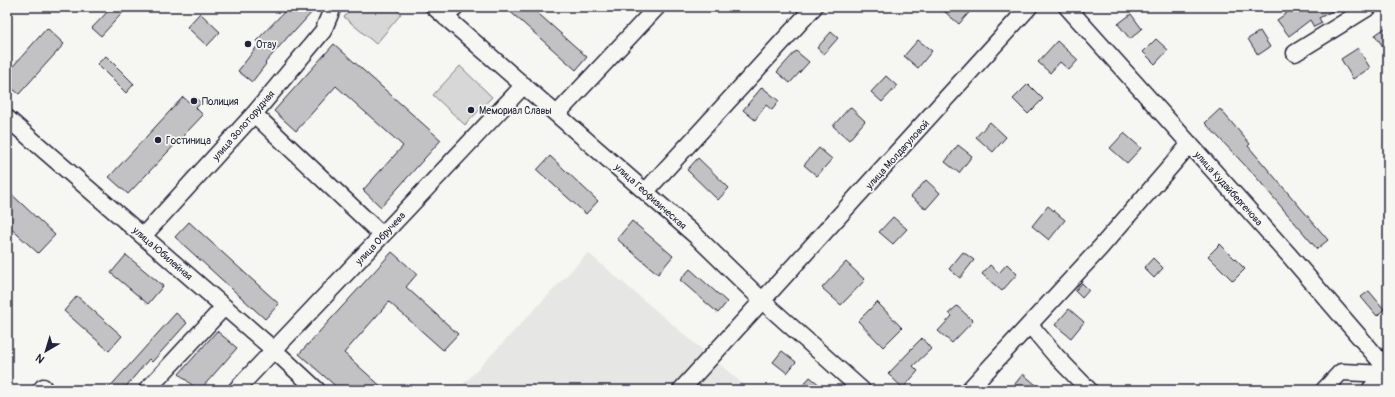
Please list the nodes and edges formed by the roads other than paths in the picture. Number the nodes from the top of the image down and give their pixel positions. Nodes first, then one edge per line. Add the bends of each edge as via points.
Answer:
1 (333, 7) edge
2 (434, 7) edge
3 (657, 7) edge
4 (814, 7) edge
5 (1029, 7) edge
6 (1067, 7) edge
7 (1369, 7) edge
8 (450, 12) edge
9 (1295, 53) dead end
10 (524, 85) junction
11 (254, 114) junction
12 (557, 114) junction
13 (7, 119) edge
14 (1190, 144) junction
15 (646, 192) junction
16 (382, 235) junction
17 (143, 236) junction
18 (764, 301) junction
19 (224, 307) junction
20 (1030, 325) junction
21 (274, 350) junction
22 (1388, 370) edge
23 (1388, 374) edge
24 (1388, 377) edge
25 (147, 390) edge
26 (236, 390) edge
27 (316, 390) edge
28 (681, 390) edge
29 (862, 390) edge
30 (969, 390) edge
31 (1089, 390) edge
32 (1324, 390) edge
33 (1373, 390) edge

1 - 11 street, улица Золоторудная via 323,31
2 - 8 street, улица Геофизическая
3 - 12 street
4 - 15 street
5 - 18 street, улица Молдагуловой
6 - 14 street, улица Кудайбергенова
7 - 9 street
8 - 10 street, улица Геофизическая
10 - 12 street, улица Геофизическая
10 - 16 street, улица Обручева
11 - 16 street
11 - 17 street, улица Золоторудная
12 - 15 street, улица Геофизическая
13 - 17 street, улица Юбилейная
14 - 20 street
14 - 22 street, улица Кудайбергенова
15 - 18 street, улица Геофизическая
16 - 21 street, улица Обручева
17 - 19 street, улица Юбилейная
18 - 28 street, улица Молдагуловой
18 - 29 street, улица Геофизическая
19 - 21 street, улица Юбилейная
19 - 25 street
20 - 30 street
20 - 31 street
21 - 26 street, улица Обручева
21 - 27 street, улица Юбилейная
23 - 32 street via 1341,372
24 - 33 main road

